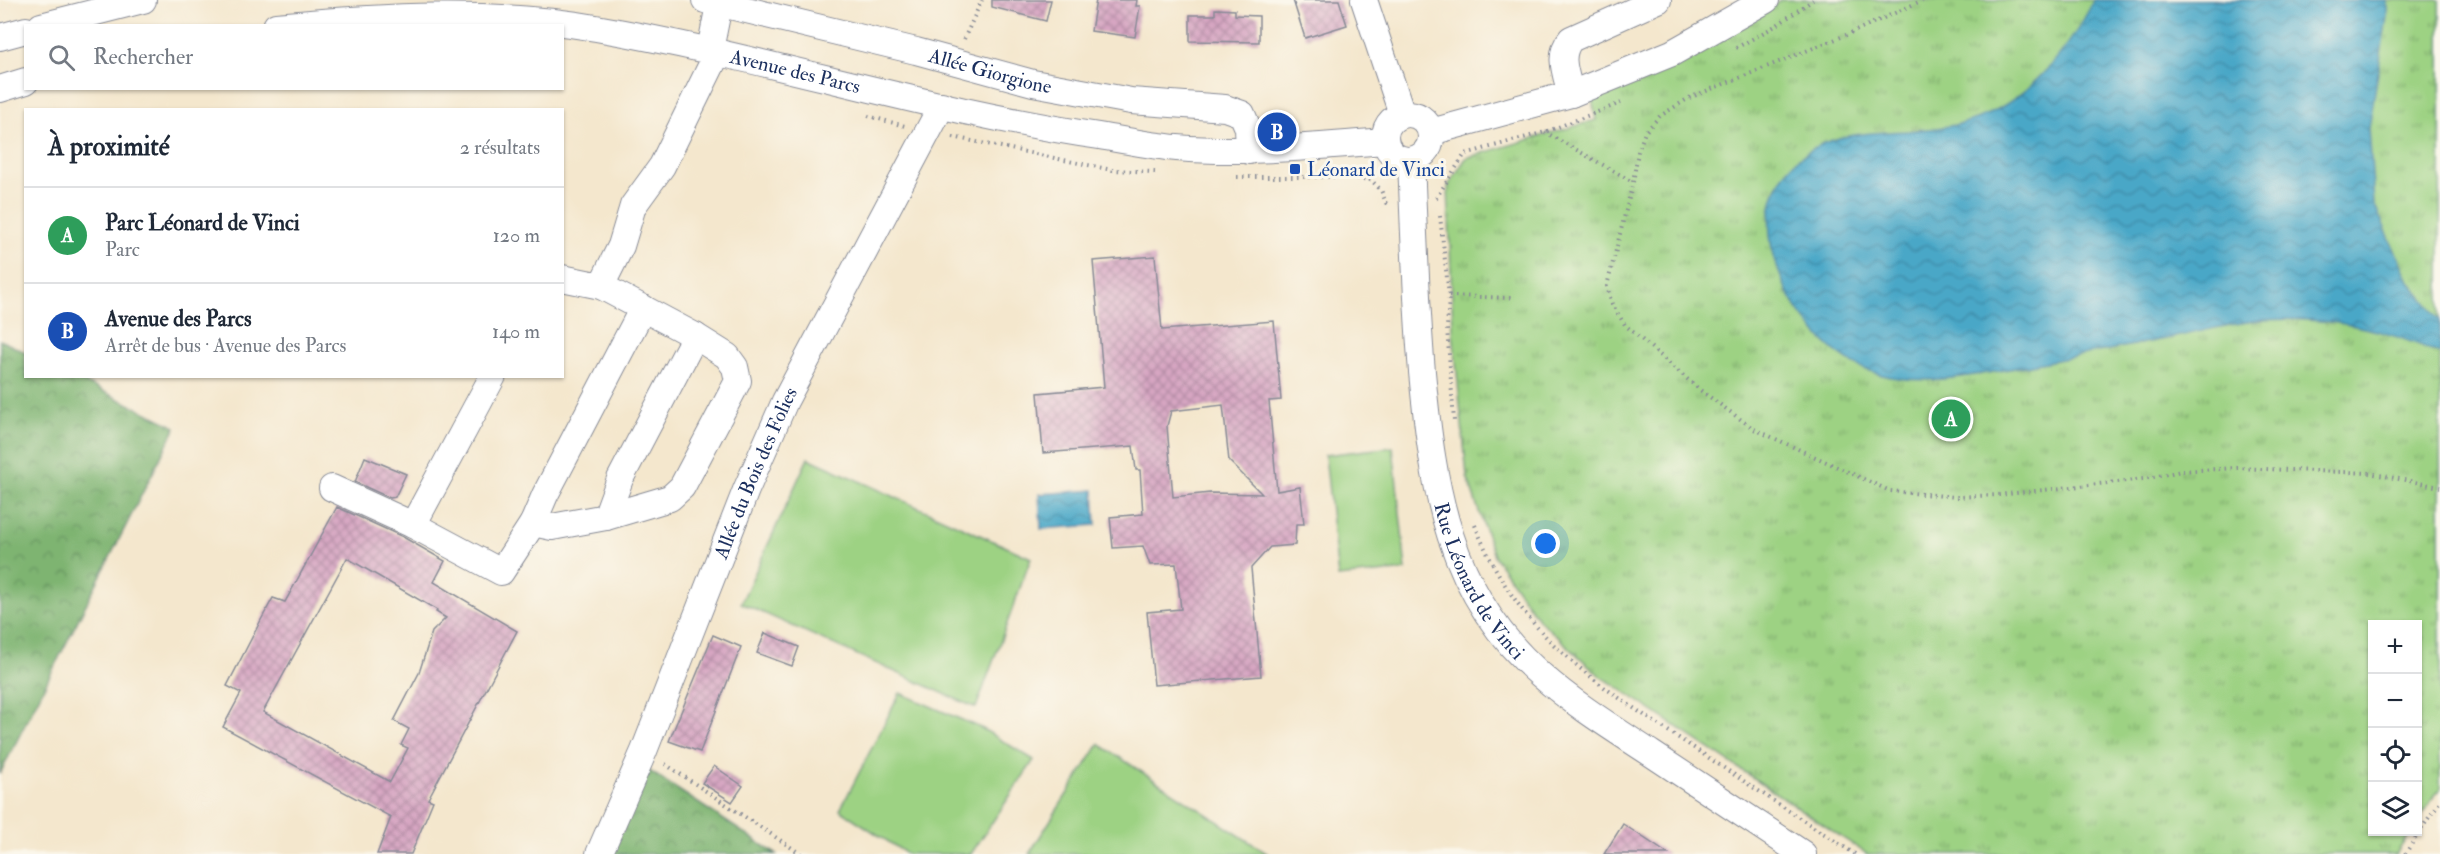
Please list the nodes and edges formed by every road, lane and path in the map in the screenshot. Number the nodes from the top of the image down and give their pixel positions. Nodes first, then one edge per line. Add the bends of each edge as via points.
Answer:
1 (143, 0) edge
2 (982, 0) edge
3 (1364, 0) edge
4 (1658, 0) edge
5 (1766, 0) edge
6 (1923, 0) edge
7 (715, 1) edge
8 (49, 24) edge
9 (298, 24) edge
10 (560, 24) edge
11 (564, 24) edge
12 (24, 31) edge
13 (0, 37) edge
14 (714, 51) junction
15 (954, 62) junction
16 (24, 82) edge
17 (0, 89) edge
18 (1571, 93) junction
19 (942, 105) junction
20 (1402, 114) junction
21 (1431, 132) junction
22 (1545, 132) dead end
23 (1385, 141) junction
24 (1249, 151) junction
25 (1411, 160) junction
26 (1633, 182) junction
27 (1438, 197) dead end
28 (1386, 203) dead end
29 (1387, 215) dead end
30 (564, 278) edge
31 (601, 286) junction
32 (1449, 296) junction
33 (1513, 298) dead end
34 (642, 308) junction
35 (695, 336) junction
36 (492, 378) edge
37 (1455, 422) dead end
38 (2440, 487) edge
39 (332, 488) dead end
40 (606, 517) junction
41 (1473, 518) dead end
42 (533, 523) junction
43 (413, 525) junction
44 (644, 751) junction
45 (2440, 801) edge
46 (599, 854) edge
47 (801, 854) edge
48 (1803, 854) edge
49 (1855, 854) edge
50 (2405, 854) edge

1 - 8 street
2 - 15 path
3 - 20 street
4 - 18 street via 1571,39 1564,47 1563,57
5 - 18 street via 1672,53
6 - 26 path via 1689,98 1660,116 1646,132
7 - 14 street
7 - 15 street, Allée Giorgione
9 - 10 street, Avenue des Parcs via 374,17 492,16
11 - 14 street, Avenue des Parcs
12 - 13 street
14 - 19 street, Avenue des Parcs
14 - 31 street via 662,165 633,206 621,246
15 - 24 street, Allée Giorgione via 1033,83 1131,101 1225,108 1242,114 1248,128
16 - 17 street
18 - 21 street
19 - 24 street, Avenue des Parcs via 1030,126 1164,146
19 - 44 street, Allée du Bois des Folies via 785,401
20 - 21 street via 1420,116
20 - 23 street via 1387,126
21 - 25 street via 1428,149
22 - 26 path
23 - 24 street, Avenue des Parcs
23 - 25 street via 1395,156
25 - 48 street, Rue Léonard de Vinci via 1417,310 1435,483 1462,571 1484,610 1526,660 1580,706
26 - 38 path via 1607,286 1612,304 1625,325 1700,390 1754,429 1872,485 1914,495 1956,497 2237,468 2369,473
27 - 32 path
28 - 29 path
30 - 31 street
31 - 34 street
32 - 33 path
32 - 37 path via 1447,328
34 - 35 street
34 - 42 street
35 - 40 street via 620,479
35 - 40 street via 727,356 738,381 682,487 670,498
36 - 43 street
39 - 43 street
40 - 42 street via 552,527
41 - 49 path via 1506,589 1562,655 1603,688
42 - 43 street via 501,572
44 - 46 street, Allée du Bois des Folies
44 - 47 path
45 - 50 path

